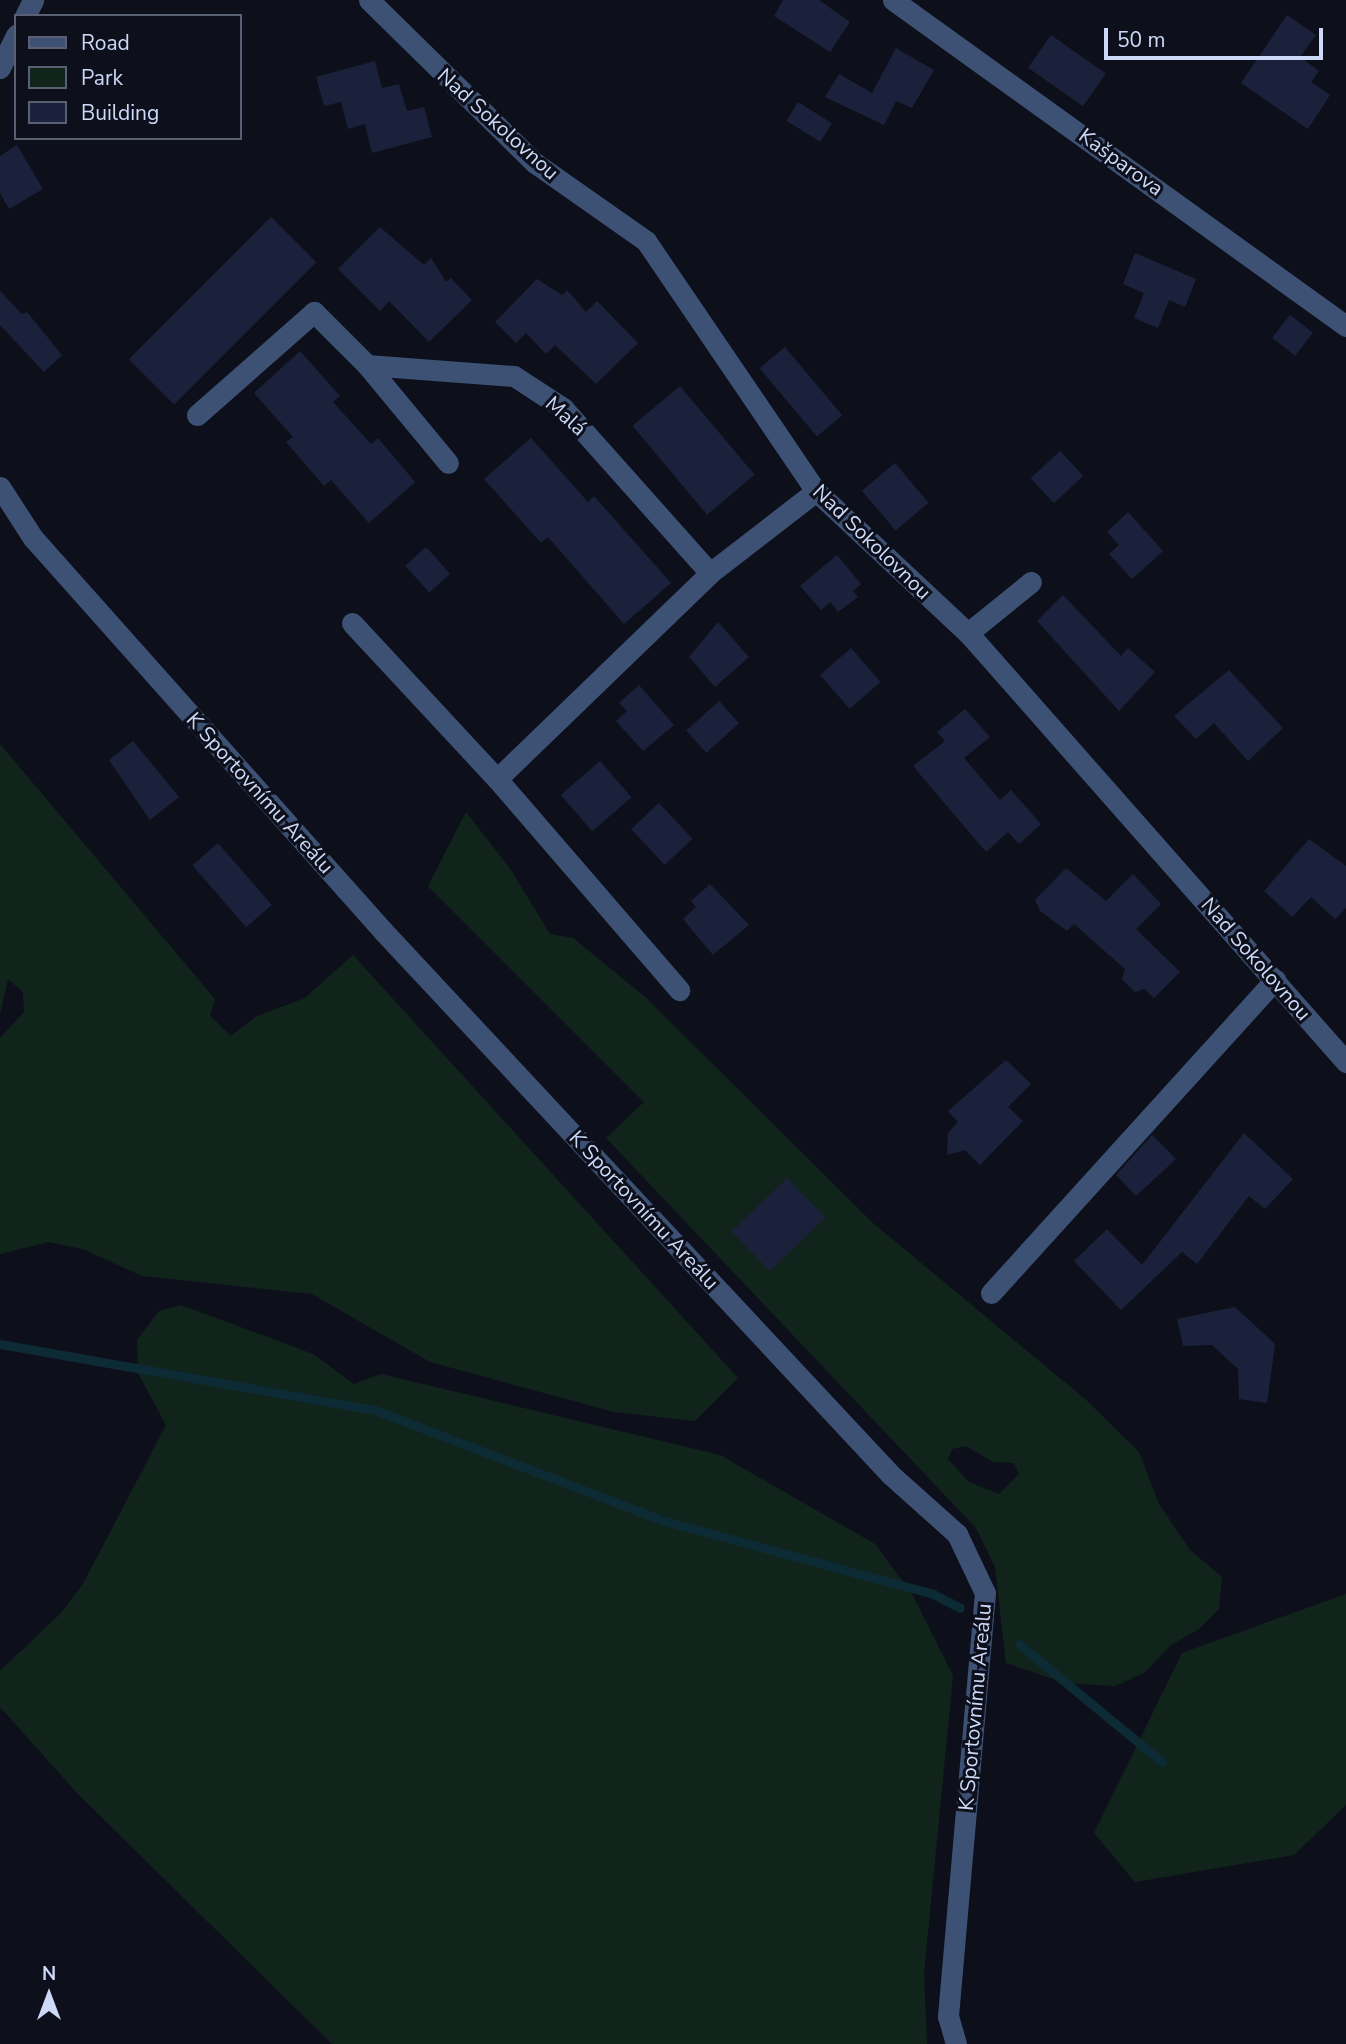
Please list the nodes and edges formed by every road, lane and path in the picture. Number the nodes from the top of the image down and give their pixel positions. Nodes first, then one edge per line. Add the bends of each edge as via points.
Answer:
1 (369, 0) edge
2 (893, 0) edge
3 (14, 39) edge
4 (0, 68) edge
5 (1346, 326) edge
6 (367, 365) junction
7 (197, 415) dead end
8 (449, 463) dead end
9 (0, 487) edge
10 (816, 491) junction
11 (710, 573) junction
12 (1031, 582) dead end
13 (352, 623) dead end
14 (968, 633) junction
15 (497, 779) junction
16 (1275, 980) junction
17 (679, 990) dead end
18 (1346, 1062) edge
19 (991, 1293) dead end
20 (956, 2044) edge

1 - 10 street, Nad Sokolovnou via 535,163 646,241
2 - 5 street, Kašparova
3 - 4 street
6 - 7 street via 314,312
6 - 8 street
6 - 11 street, Malá via 514,376 563,408
9 - 20 street, K Sportovnímu Areálu via 33,538 383,931 891,1475 957,1534 985,1593 948,2016
10 - 11 street
10 - 14 street, Nad Sokolovnou
11 - 15 street
12 - 14 street
13 - 15 street
14 - 16 street, Nad Sokolovnou
15 - 17 street
16 - 18 street, Nad Sokolovnou
16 - 19 street

